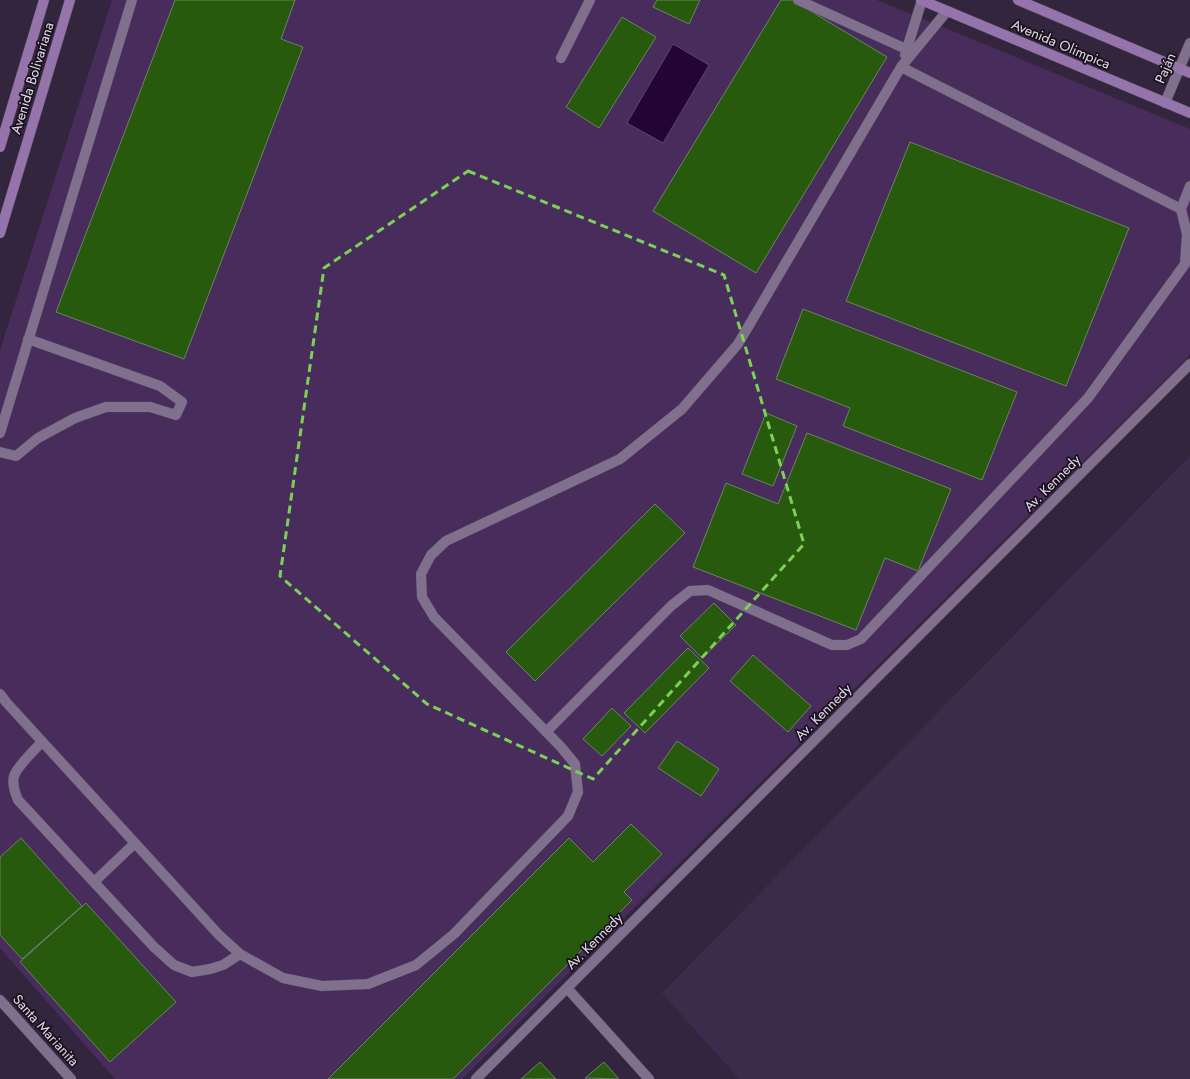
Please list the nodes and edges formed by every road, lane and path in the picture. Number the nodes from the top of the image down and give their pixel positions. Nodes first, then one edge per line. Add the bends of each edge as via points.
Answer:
1 (44, 0) edge
2 (70, 0) edge
3 (132, 0) edge
4 (590, 0) edge
5 (798, 0) edge
6 (1018, 0) edge
7 (926, 1) edge
8 (947, 11) junction
9 (1190, 43) edge
10 (906, 49) junction
11 (561, 58) dead end
12 (901, 67) junction
13 (1180, 68) junction
14 (1190, 73) edge
15 (1165, 103) junction
16 (1190, 113) edge
17 (0, 147) edge
18 (1190, 186) edge
19 (1181, 210) junction
20 (1, 227) edge
21 (28, 339) junction
22 (1190, 364) edge
23 (0, 433) edge
24 (0, 452) edge
25 (0, 694) edge
26 (547, 731) junction
27 (42, 742) junction
28 (135, 843) junction
29 (94, 882) junction
30 (240, 954) junction
31 (567, 988) junction
32 (0, 1000) edge
33 (71, 1079) edge
34 (476, 1079) edge
35 (649, 1079) edge

1 - 17 street, Avenida Bolivariana
2 - 20 street, Avenida Bolivariana
3 - 21 street
4 - 11 street
5 - 10 street
6 - 13 street, Avenida Olimpica
7 - 8 street, Avenida Olimpica
7 - 10 street
8 - 12 street
8 - 15 street, Avenida Olimpica
9 - 13 street, Paján
10 - 12 street
12 - 19 street
12 - 26 street via 738,344 682,409 620,459 446,541 430,555 421,574 422,597 434,617
13 - 14 street, Avenida Olimpica
13 - 15 street, Paján
15 - 16 street, Avenida Olimpica
18 - 19 street
19 - 26 street via 1188,234 1185,264 1088,398 861,639 847,645 832,645 708,590 690,591 671,606
21 - 23 street
21 - 24 street via 160,386 182,402 176,414 150,408 106,407 75,418 38,438 16,456
22 - 31 street, Av. Kennedy
25 - 27 street
26 - 30 street via 574,764 578,792 568,816 454,934 416,964 368,984 322,986 283,978
27 - 28 street
27 - 29 street via 14,776 13,790 18,800
28 - 29 street
28 - 30 street via 219,935
29 - 30 street via 174,965 192,972 210,969 224,965
31 - 34 street, Av. Kennedy
31 - 35 street
32 - 33 street, Santa Marianita

